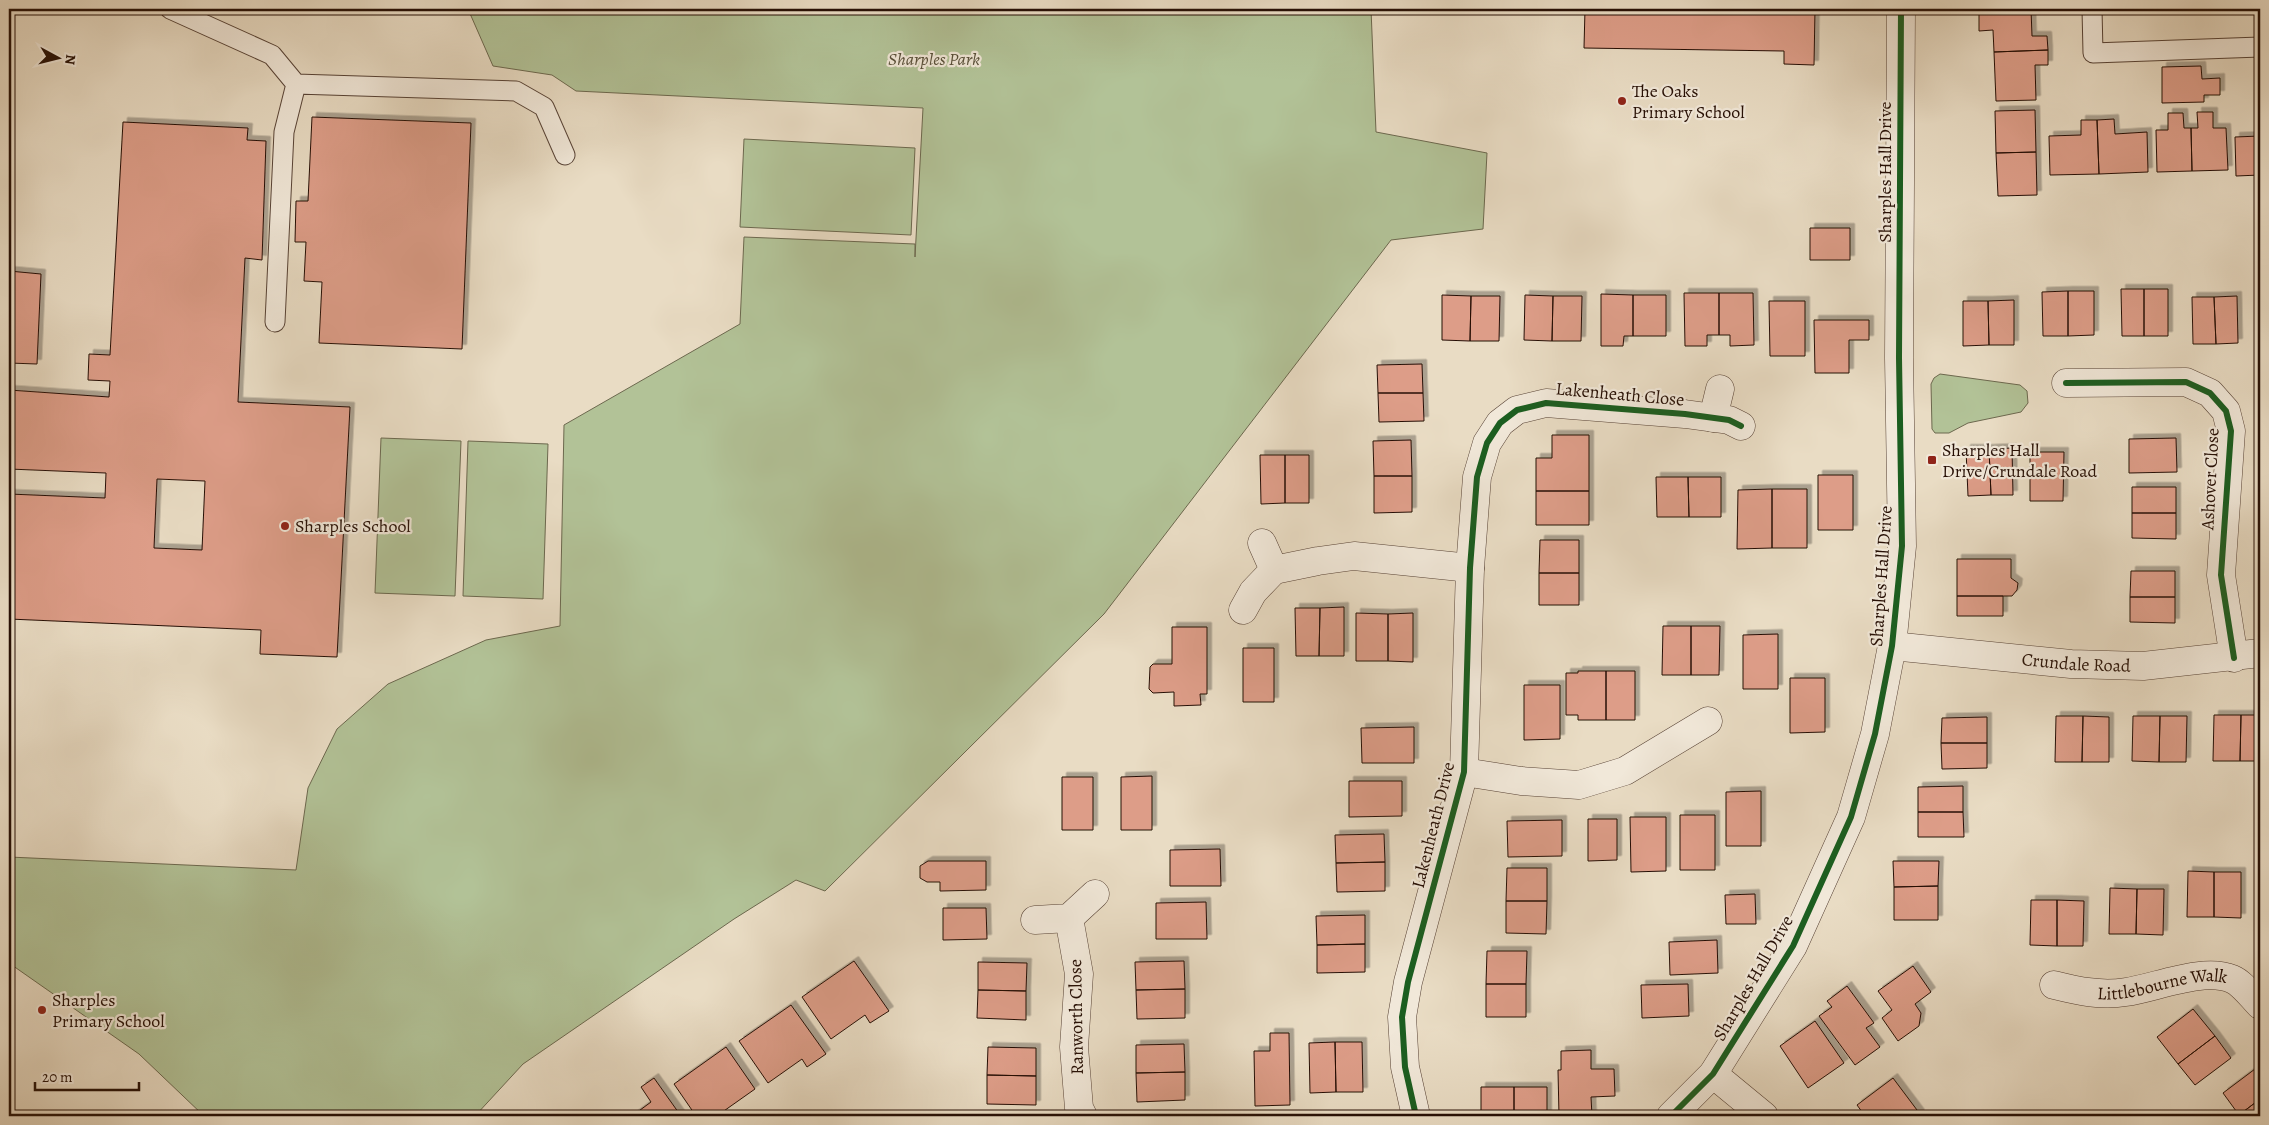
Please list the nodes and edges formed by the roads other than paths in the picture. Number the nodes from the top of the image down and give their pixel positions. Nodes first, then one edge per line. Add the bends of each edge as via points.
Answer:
1 (170, 9) edge
2 (1901, 9) edge
3 (2092, 9) edge
4 (2260, 47) edge
5 (296, 84) junction
6 (565, 155) dead end
7 (275, 322) dead end
8 (2066, 383) dead end
9 (1720, 389) dead end
10 (1713, 418) junction
11 (1500, 423) joint
12 (1741, 426) dead end
13 (1262, 542) dead end
14 (1470, 568) junction
15 (1274, 570) junction
16 (1243, 610) dead end
17 (1892, 646) junction
18 (2260, 654) edge
19 (2234, 658) junction
20 (1708, 721) dead end
21 (1464, 772) junction
22 (1095, 894) dead end
23 (1069, 918) junction
24 (1035, 920) dead end
25 (2054, 985) dead end
26 (2260, 1005) edge
27 (1713, 1074) junction
28 (1083, 1116) edge
29 (1415, 1116) edge
30 (1671, 1116) edge
31 (1764, 1116) edge

1 - 5 lane via 272,55
2 - 17 street, Sharples Hall Drive via 1899,358 1902,546
3 - 4 lane via 2093,53
5 - 6 lane via 516,91 544,107
5 - 7 lane via 284,132
8 - 19 street, Ashover Close via 2186,382 2210,393 2226,410 2231,431 2220,575
9 - 10 street
10 - 11 street, Lakenheath Close via 1546,403 1517,410
10 - 12 street, Lakenheath Close
11 - 14 street, Lakenheath Drive via 1487,443 1477,477
13 - 15 street
14 - 15 street via 1354,556
14 - 21 street, Lakenheath Drive
15 - 16 street via 1253,592
17 - 19 street, Crundale Road via 2071,664 2143,666
17 - 27 street, Sharples Hall Drive via 1875,734 1851,817 1793,946
18 - 19 street, Crundale Road
20 - 21 street, Lakenheath Drive via 1625,771 1580,785 1520,781
21 - 29 street, Lakenheath Drive via 1408,982 1402,1017 1405,1067
22 - 23 street
23 - 24 street
23 - 28 street, Ranworth Close via 1079,974 1074,1047 1079,1108
25 - 26 street, Littlebourne Walk via 2089,994 2126,992 2184,978 2219,976 2233,979
27 - 30 street, Sharples Hall Drive
27 - 31 street

